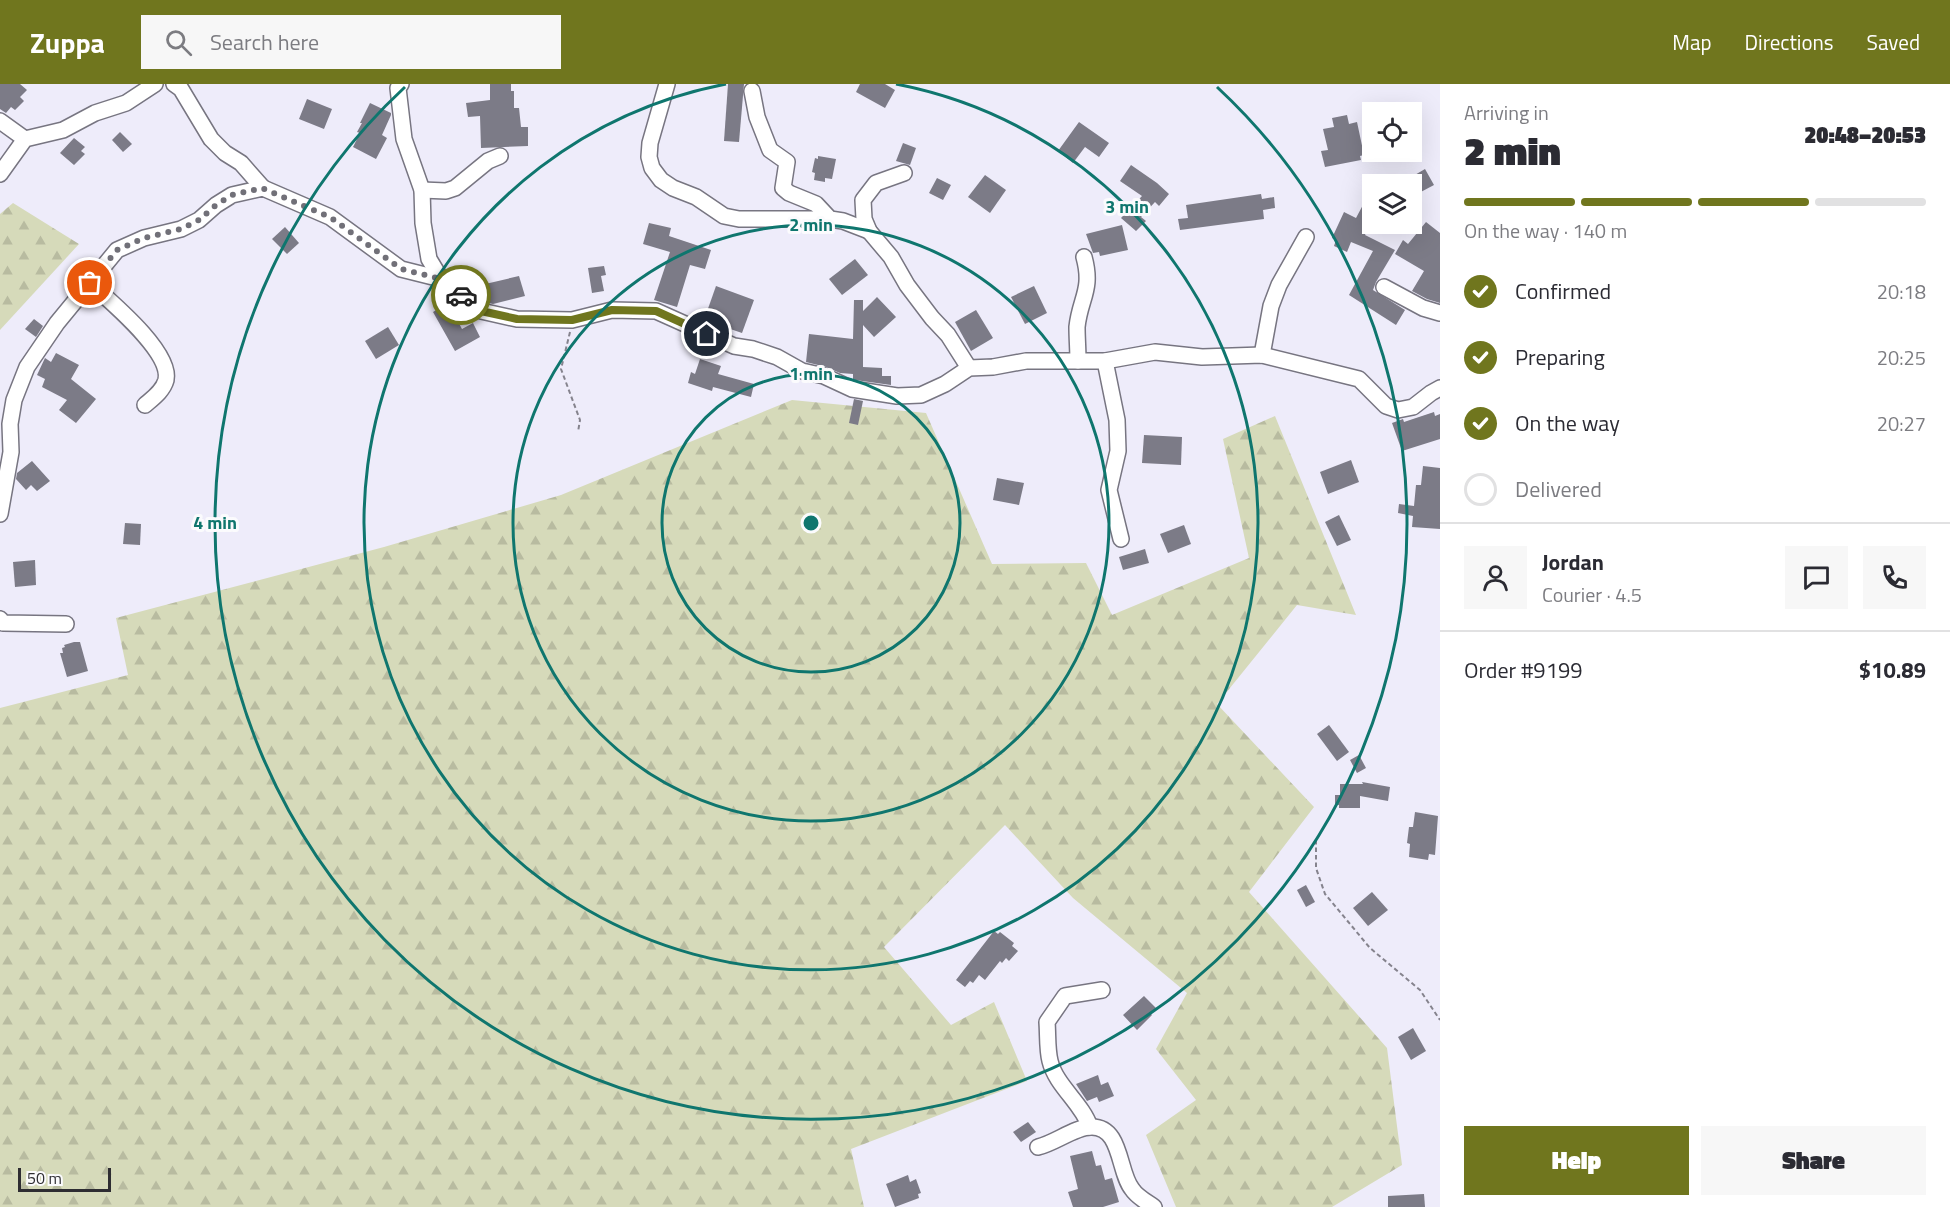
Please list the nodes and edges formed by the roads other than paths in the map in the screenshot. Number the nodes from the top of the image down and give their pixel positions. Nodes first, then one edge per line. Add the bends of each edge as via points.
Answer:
1 (155, 84) edge
2 (174, 84) edge
3 (401, 84) edge
4 (667, 84) edge
5 (752, 91) dead end
6 (0, 121) edge
7 (25, 139) junction
8 (500, 156) dead end
9 (904, 173) dead end
10 (0, 174) edge
11 (262, 188) junction
12 (422, 190) junction
13 (830, 219) junction
14 (869, 231) junction
15 (1306, 237) dead end
16 (1084, 257) dead end
17 (441, 279) junction
18 (90, 283) junction
19 (1384, 287) dead end
20 (1440, 313) edge
21 (1262, 354) junction
22 (1078, 361) junction
23 (1105, 362) junction
24 (969, 368) junction
25 (1440, 388) edge
26 (145, 405) dead end
27 (0, 514) edge
28 (1121, 539) dead end
29 (0, 619) edge
30 (66, 624) dead end
31 (1102, 990) dead end
32 (1090, 1126) junction
33 (1038, 1147) dead end
34 (1154, 1207) edge

1 - 7 street via 126,103 94,113 63,130
2 - 11 street via 181,89 211,139 241,163
3 - 12 street via 398,88 404,138
4 - 13 street via 649,158 661,180 696,196 724,216
5 - 13 street via 770,150 787,162 783,188 816,204
6 - 7 street
7 - 10 street
8 - 12 street via 455,188
9 - 14 street via 876,183 863,200
11 - 17 street via 330,217 401,269
11 - 18 street via 232,195 181,229 117,250
12 - 17 street via 429,259
13 - 14 street
14 - 24 street
15 - 21 street via 1271,306
16 - 22 street via 1088,287 1077,328
17 - 24 street via 481,311 517,319 572,320 612,310 656,311 734,346 777,357 802,371 852,389 897,396 921,395
18 - 26 street via 126,315 160,355 166,381
18 - 27 street via 27,367 14,400 11,452
19 - 20 street
21 - 23 street via 1202,357 1155,352
21 - 25 street via 1359,379 1386,406 1398,410 1413,407
22 - 23 street
22 - 24 street via 1026,361
23 - 28 street via 1117,420 1118,451 1109,490
29 - 30 street via 3,623
31 - 32 street via 1065,996 1047,1022 1050,1062
32 - 33 street
32 - 34 street via 1102,1129 1116,1144 1131,1189

